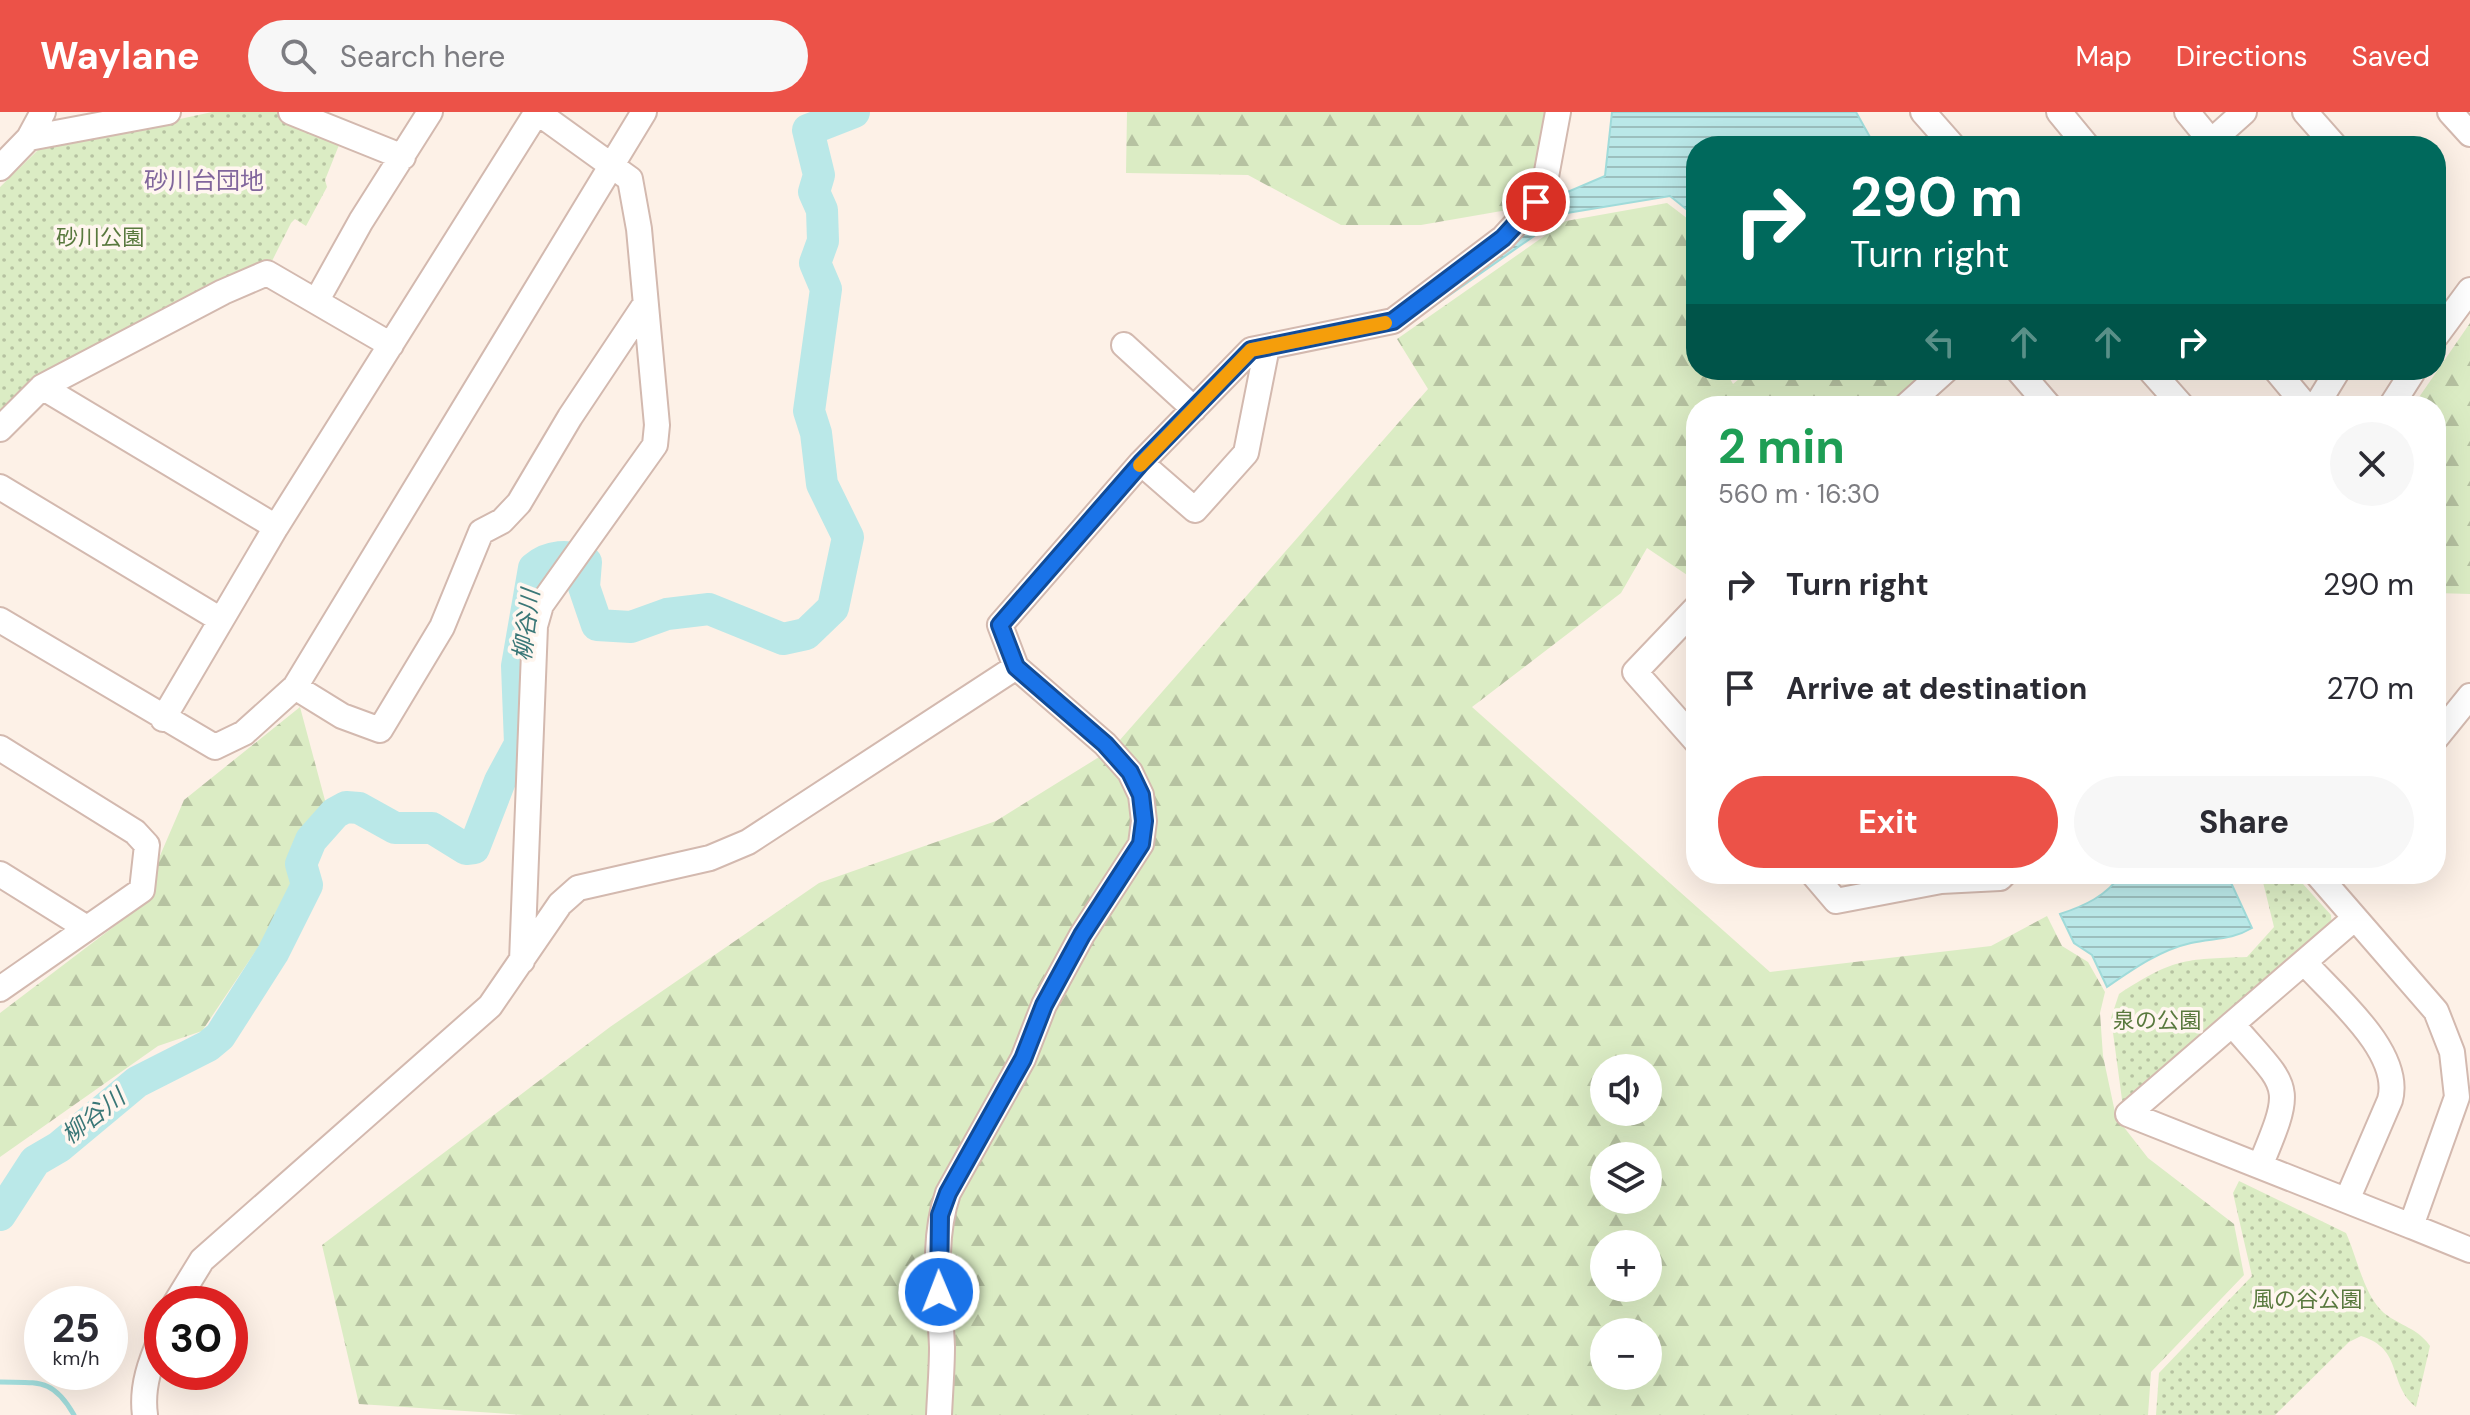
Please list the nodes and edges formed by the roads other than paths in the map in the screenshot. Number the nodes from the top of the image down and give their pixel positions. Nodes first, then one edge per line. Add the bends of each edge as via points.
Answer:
1 (43, 112) edge
2 (168, 112) edge
3 (291, 112) edge
4 (430, 112) edge
5 (644, 112) edge
6 (1558, 112) edge
7 (1923, 112) edge
8 (2059, 112) edge
9 (2187, 112) edge
10 (2244, 112) edge
11 (2305, 112) edge
12 (2450, 112) edge
13 (2470, 134) edge
14 (1944, 136) edge
15 (2079, 136) edge
16 (2204, 136) edge
17 (2220, 136) edge
18 (2326, 136) edge
19 (29, 138) junction
20 (403, 157) junction
21 (613, 164) junction
22 (0, 168) edge
23 (2470, 290) edge
24 (317, 300) junction
25 (644, 306) junction
26 (2446, 322) edge
27 (391, 345) junction
28 (1124, 345) dead end
29 (1267, 347) junction
30 (1936, 380) edge
31 (2027, 380) edge
32 (2159, 380) edge
33 (2284, 380) edge
34 (42, 387) junction
35 (1921, 396) edge
36 (2040, 396) edge
37 (2173, 396) edge
38 (2298, 396) edge
39 (1194, 409) junction
40 (0, 429) edge
41 (1141, 463) junction
42 (0, 487) edge
43 (276, 527) junction
44 (1686, 618) edge
45 (0, 620) edge
46 (221, 620) junction
47 (1016, 667) junction
48 (295, 687) junction
49 (2470, 696) edge
50 (163, 719) junction
51 (2446, 726) edge
52 (1686, 730) edge
53 (0, 748) edge
54 (0, 874) edge
55 (1822, 884) edge
56 (1911, 884) edge
57 (2326, 884) edge
58 (2355, 918) junction
59 (85, 927) junction
60 (522, 961) junction
61 (2304, 962) junction
62 (0, 989) edge
63 (2232, 1024) junction
64 (2260, 1166) junction
65 (2347, 1200) junction
66 (2411, 1226) junction
67 (2385, 1236) dead end
68 (2470, 1250) edge
69 (186, 1286) edge
70 (145, 1390) edge
71 (145, 1415) edge
72 (939, 1415) edge

1 - 19 street
2 - 19 street
3 - 20 street
4 - 20 street
5 - 21 street
6 - 29 street via 1545,182 1536,202 1503,238 1393,321
7 - 14 street
8 - 15 street
9 - 16 street
10 - 17 street
11 - 18 street
12 - 13 street
19 - 22 street
20 - 24 street
21 - 25 street via 630,179
21 - 27 street via 537,112
21 - 48 street
23 - 26 street
24 - 27 street
24 - 34 street via 267,273
25 - 48 street via 519,503 481,532 442,627 380,730 342,716
25 - 60 street via 655,445 541,605 535,626
27 - 43 street
28 - 39 street
29 - 39 street via 1251,350
29 - 41 street via 1246,453 1195,510
30 - 35 street
31 - 36 street
32 - 37 street
33 - 38 street
34 - 40 street
34 - 43 street
39 - 41 street
41 - 47 street via 1000,625
42 - 46 street
43 - 46 street
44 - 52 street via 1635,672
45 - 50 street
46 - 50 street
47 - 60 street via 748,842 710,858 578,888 560,904
47 - 72 street via 1130,772 1141,795 1144,821 1141,844 1044,1005 1023,1059 940,1215
48 - 50 street via 244,733 215,747
49 - 51 street
53 - 59 street via 135,832 147,845 142,890
54 - 59 street
55 - 56 street via 1836,901
57 - 58 street
58 - 61 street
58 - 66 street via 2436,1011 2452,1052 2457,1097
59 - 62 street
60 - 69 street via 490,1006 202,1260
61 - 63 street
61 - 65 street via 2381,1049 2392,1078 2390,1100
63 - 64 street via 2279,1079 2283,1094
63 - 64 street via 2128,1114
64 - 65 street
65 - 66 street
66 - 67 street
66 - 68 street
70 - 71 street

